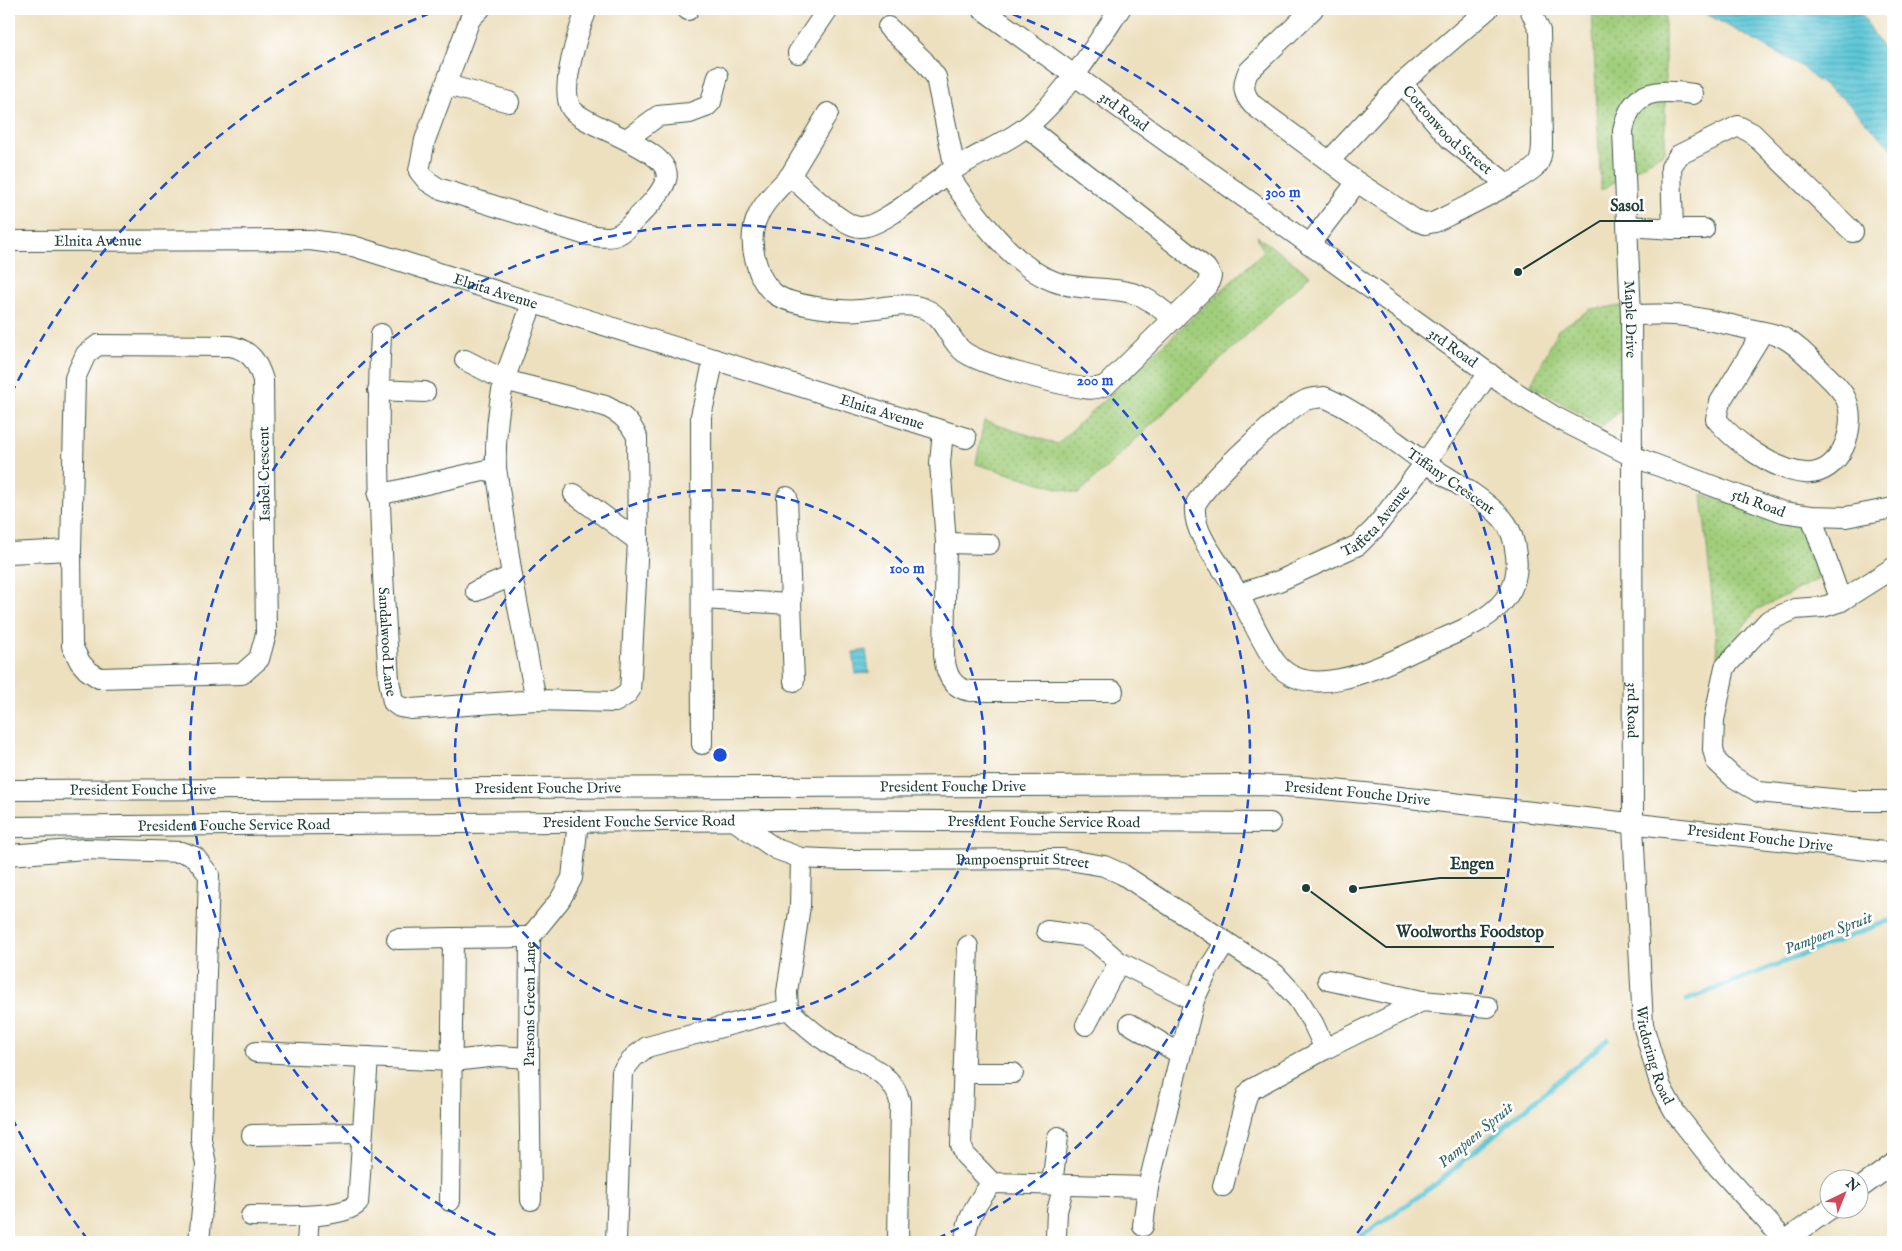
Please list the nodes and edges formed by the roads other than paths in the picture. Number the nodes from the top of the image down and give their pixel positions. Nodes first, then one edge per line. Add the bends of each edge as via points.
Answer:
1 (480, 9) edge
2 (587, 9) edge
3 (828, 9) edge
4 (982, 9) edge
5 (1120, 9) edge
6 (1313, 9) edge
7 (1488, 9) edge
8 (1530, 9) edge
9 (888, 27) dead end
10 (798, 53) dead end
11 (1074, 74) junction
12 (718, 76) dead end
13 (1402, 83) junction
14 (447, 85) junction
15 (1693, 94) dead end
16 (508, 102) dead end
17 (828, 113) dead end
18 (1027, 127) junction
19 (628, 138) junction
20 (1330, 160) junction
21 (951, 171) junction
22 (790, 176) junction
23 (1357, 182) junction
24 (1507, 184) junction
25 (1628, 226) junction
26 (1673, 229) junction
27 (1704, 229) dead end
28 (1853, 232) dead end
29 (9, 240) edge
30 (1309, 245) junction
31 (532, 304) junction
32 (1631, 315) junction
33 (1174, 320) junction
34 (1762, 332) junction
35 (381, 334) dead end
36 (714, 359) junction
37 (465, 360) dead end
38 (1489, 373) junction
39 (504, 380) junction
40 (378, 390) junction
41 (425, 392) dead end
42 (943, 430) junction
43 (966, 438) dead end
44 (1632, 456) junction
45 (1425, 463) junction
46 (496, 468) junction
47 (574, 494) dead end
48 (378, 495) junction
49 (787, 497) dead end
50 (1893, 508) edge
51 (1811, 516) junction
52 (638, 541) junction
53 (946, 543) junction
54 (989, 544) dead end
55 (71, 550) junction
56 (9, 553) edge
57 (1893, 568) edge
58 (512, 576) junction
59 (476, 591) dead end
60 (1239, 594) junction
61 (702, 598) junction
62 (1840, 601) junction
63 (790, 604) junction
64 (794, 681) dead end
65 (1113, 691) dead end
66 (536, 700) junction
67 (702, 744) dead end
68 (9, 790) edge
69 (1893, 800) edge
70 (578, 821) junction
71 (735, 821) junction
72 (1270, 823) dead end
73 (1633, 825) junction
74 (9, 827) edge
75 (1893, 853) edge
76 (9, 855) edge
77 (801, 858) junction
78 (1047, 931) dead end
79 (530, 937) junction
80 (454, 938) junction
81 (397, 939) dead end
82 (1226, 942) junction
83 (968, 946) dead end
84 (1119, 962) junction
85 (1328, 980) dead end
86 (1194, 1000) junction
87 (1422, 1001) junction
88 (1488, 1007) dead end
89 (788, 1009) junction
90 (1130, 1024) dead end
91 (1086, 1025) dead end
92 (1326, 1049) junction
93 (256, 1052) dead end
94 (1180, 1054) junction
95 (368, 1057) junction
96 (528, 1058) junction
97 (454, 1061) junction
98 (963, 1073) junction
99 (1013, 1073) dead end
100 (362, 1132) junction
101 (252, 1136) dead end
102 (1058, 1137) dead end
103 (1893, 1164) edge
104 (1870, 1181) edge
105 (992, 1183) junction
106 (1058, 1184) junction
107 (1223, 1186) dead end
108 (1148, 1187) junction
109 (531, 1200) dead end
110 (450, 1201) dead end
111 (251, 1216) dead end
112 (309, 1216) junction
113 (1820, 1216) edge
114 (1143, 1226) dead end
115 (1056, 1236) dead end
116 (199, 1242) edge
117 (307, 1242) edge
118 (616, 1242) edge
119 (898, 1242) edge
120 (965, 1242) edge
121 (1786, 1242) edge

1 - 14 street via 470,19
2 - 19 street via 576,38 567,93 571,108 583,119
3 - 10 street
4 - 11 street, 3rd Road
5 - 11 street
6 - 20 street, Cottonwood Street via 1248,72 1244,93 1253,105
7 - 13 street
8 - 24 street, Cottonwood Street via 1540,31 1542,155 1537,166
9 - 21 street via 936,77
11 - 18 street
11 - 30 street, 3rd Road
12 - 19 street via 711,102 706,107 690,113 658,116
13 - 20 street, Cottonwood Street
13 - 24 street, Cottonwood Street via 1450,139
14 - 16 street
14 - 19 street via 420,160 419,171 426,181 438,188 583,234 606,237 624,233 667,178 666,170 657,159
15 - 25 street, Maple Drive via 1665,90 1642,98 1626,114 1623,131
17 - 22 street
18 - 21 street
18 - 33 street via 1210,272 1211,281
20 - 23 street, Cottonwood Street
21 - 22 street via 898,210 866,227 858,227 842,219
21 - 33 street via 973,210 1034,273 1071,286 1132,293 1143,297
22 - 33 street via 765,202 753,229 759,275 776,295 828,309 909,306 927,309 965,353 1032,376 1084,388 1100,388 1115,379
23 - 24 street, Cottonwood Street via 1424,224 1435,222
23 - 30 street
25 - 26 street
25 - 32 street, Maple Drive
26 - 27 street
26 - 28 street via 1671,167 1674,161 1738,126 1752,133
29 - 31 street, Elnita Avenue via 334,242
30 - 38 street, 3rd Road
31 - 36 street, Elnita Avenue
31 - 39 street
32 - 34 street via 1674,315
32 - 44 street, Maple Drive
34 - 34 street via 1783,338 1800,348 1846,399 1851,414 1848,438 1830,466 1818,472 1805,474 1751,451 1716,419 1720,402
35 - 40 street, Sandalwood Lane
36 - 42 street, Elnita Avenue
36 - 61 street via 701,416
37 - 39 street, Sandalwood Lane
38 - 44 street, 3rd Road via 1555,417
38 - 45 street, Taffeta Avenue
39 - 46 street via 497,425
39 - 52 street, Sandalwood Lane via 605,406 627,421 636,437
40 - 41 street
40 - 48 street, Sandalwood Lane
42 - 43 street, Elnita Avenue
42 - 53 street via 940,463
44 - 51 street, 5th Road via 1783,512
44 - 73 street, 3rd Road
45 - 60 street, Taffeta Avenue via 1358,545
45 - 60 street, Tiffany Crescent via 1348,407 1324,397 1306,400 1287,412 1212,481 1200,495 1195,508 1199,532
45 - 60 street, Tiffany Crescent via 1486,504 1512,531 1518,568 1513,590 1488,616 1383,665 1342,680 1302,680 1286,672 1276,662
46 - 48 street
46 - 58 street
47 - 52 street
48 - 66 street, Sandalwood Lane via 393,702 400,708 421,709
49 - 63 street
50 - 51 street, 5th Road via 1846,516
51 - 62 street
52 - 66 street, Sandalwood Lane via 630,690 614,702
53 - 54 street
53 - 65 street via 944,656 948,675 956,686 971,691
55 - 55 street, Isabel Crescent via 75,378 86,354 98,345 111,344 230,346 242,348 250,354 263,380 266,634 259,659 242,674 99,678 80,662 72,646
55 - 56 street
57 - 62 street
58 - 59 street
58 - 66 street
61 - 63 street
61 - 67 street
62 - 69 street via 1782,613 1768,621 1735,654 1725,667 1714,720 1716,761 1732,777 1758,792 1853,801
63 - 64 street
68 - 73 street, President Fouche Drive via 1257,785 1310,788
70 - 71 street, President Fouche Service Road
70 - 74 street, President Fouche Service Road
70 - 79 street, Parsons Green Lane via 572,878 560,900
71 - 72 street, President Fouche Service Road
71 - 77 street, Pampoenspruit Street via 776,850
73 - 75 street, President Fouche Drive
73 - 121 street, Witdoring Road via 1643,1025 1661,1088 1676,1114 1717,1166
76 - 116 street via 85,849 182,852 195,857 209,875 201,1114 206,1164
77 - 82 street, Pampoenspruit Street via 1031,857 1082,860 1122,874
77 - 89 street via 800,906 787,992
78 - 84 street via 1084,936
79 - 80 street
79 - 96 street, Parsons Green Lane
80 - 81 street
80 - 97 street
82 - 86 street
82 - 92 street, Pampoenspruit Street via 1285,983 1313,1023
83 - 98 street
84 - 86 street
84 - 91 street
85 - 87 street
86 - 94 street
87 - 88 street
87 - 92 street
89 - 118 street via 647,1047 628,1063 622,1072
89 - 119 street via 803,1025 831,1045 884,1075 898,1091
90 - 94 street
92 - 107 street via 1252,1089 1247,1095
93 - 95 street
94 - 108 street
95 - 97 street
95 - 100 street
96 - 97 street via 498,1056
96 - 109 street, Parsons Green Lane
97 - 110 street
98 - 99 street
98 - 105 street via 961,1144 965,1155
100 - 101 street
100 - 112 street via 358,1203 348,1210
102 - 106 street
103 - 104 street
105 - 106 street
105 - 120 street via 973,1208
106 - 108 street
106 - 115 street
108 - 114 street
111 - 112 street
112 - 117 street
113 - 121 street

